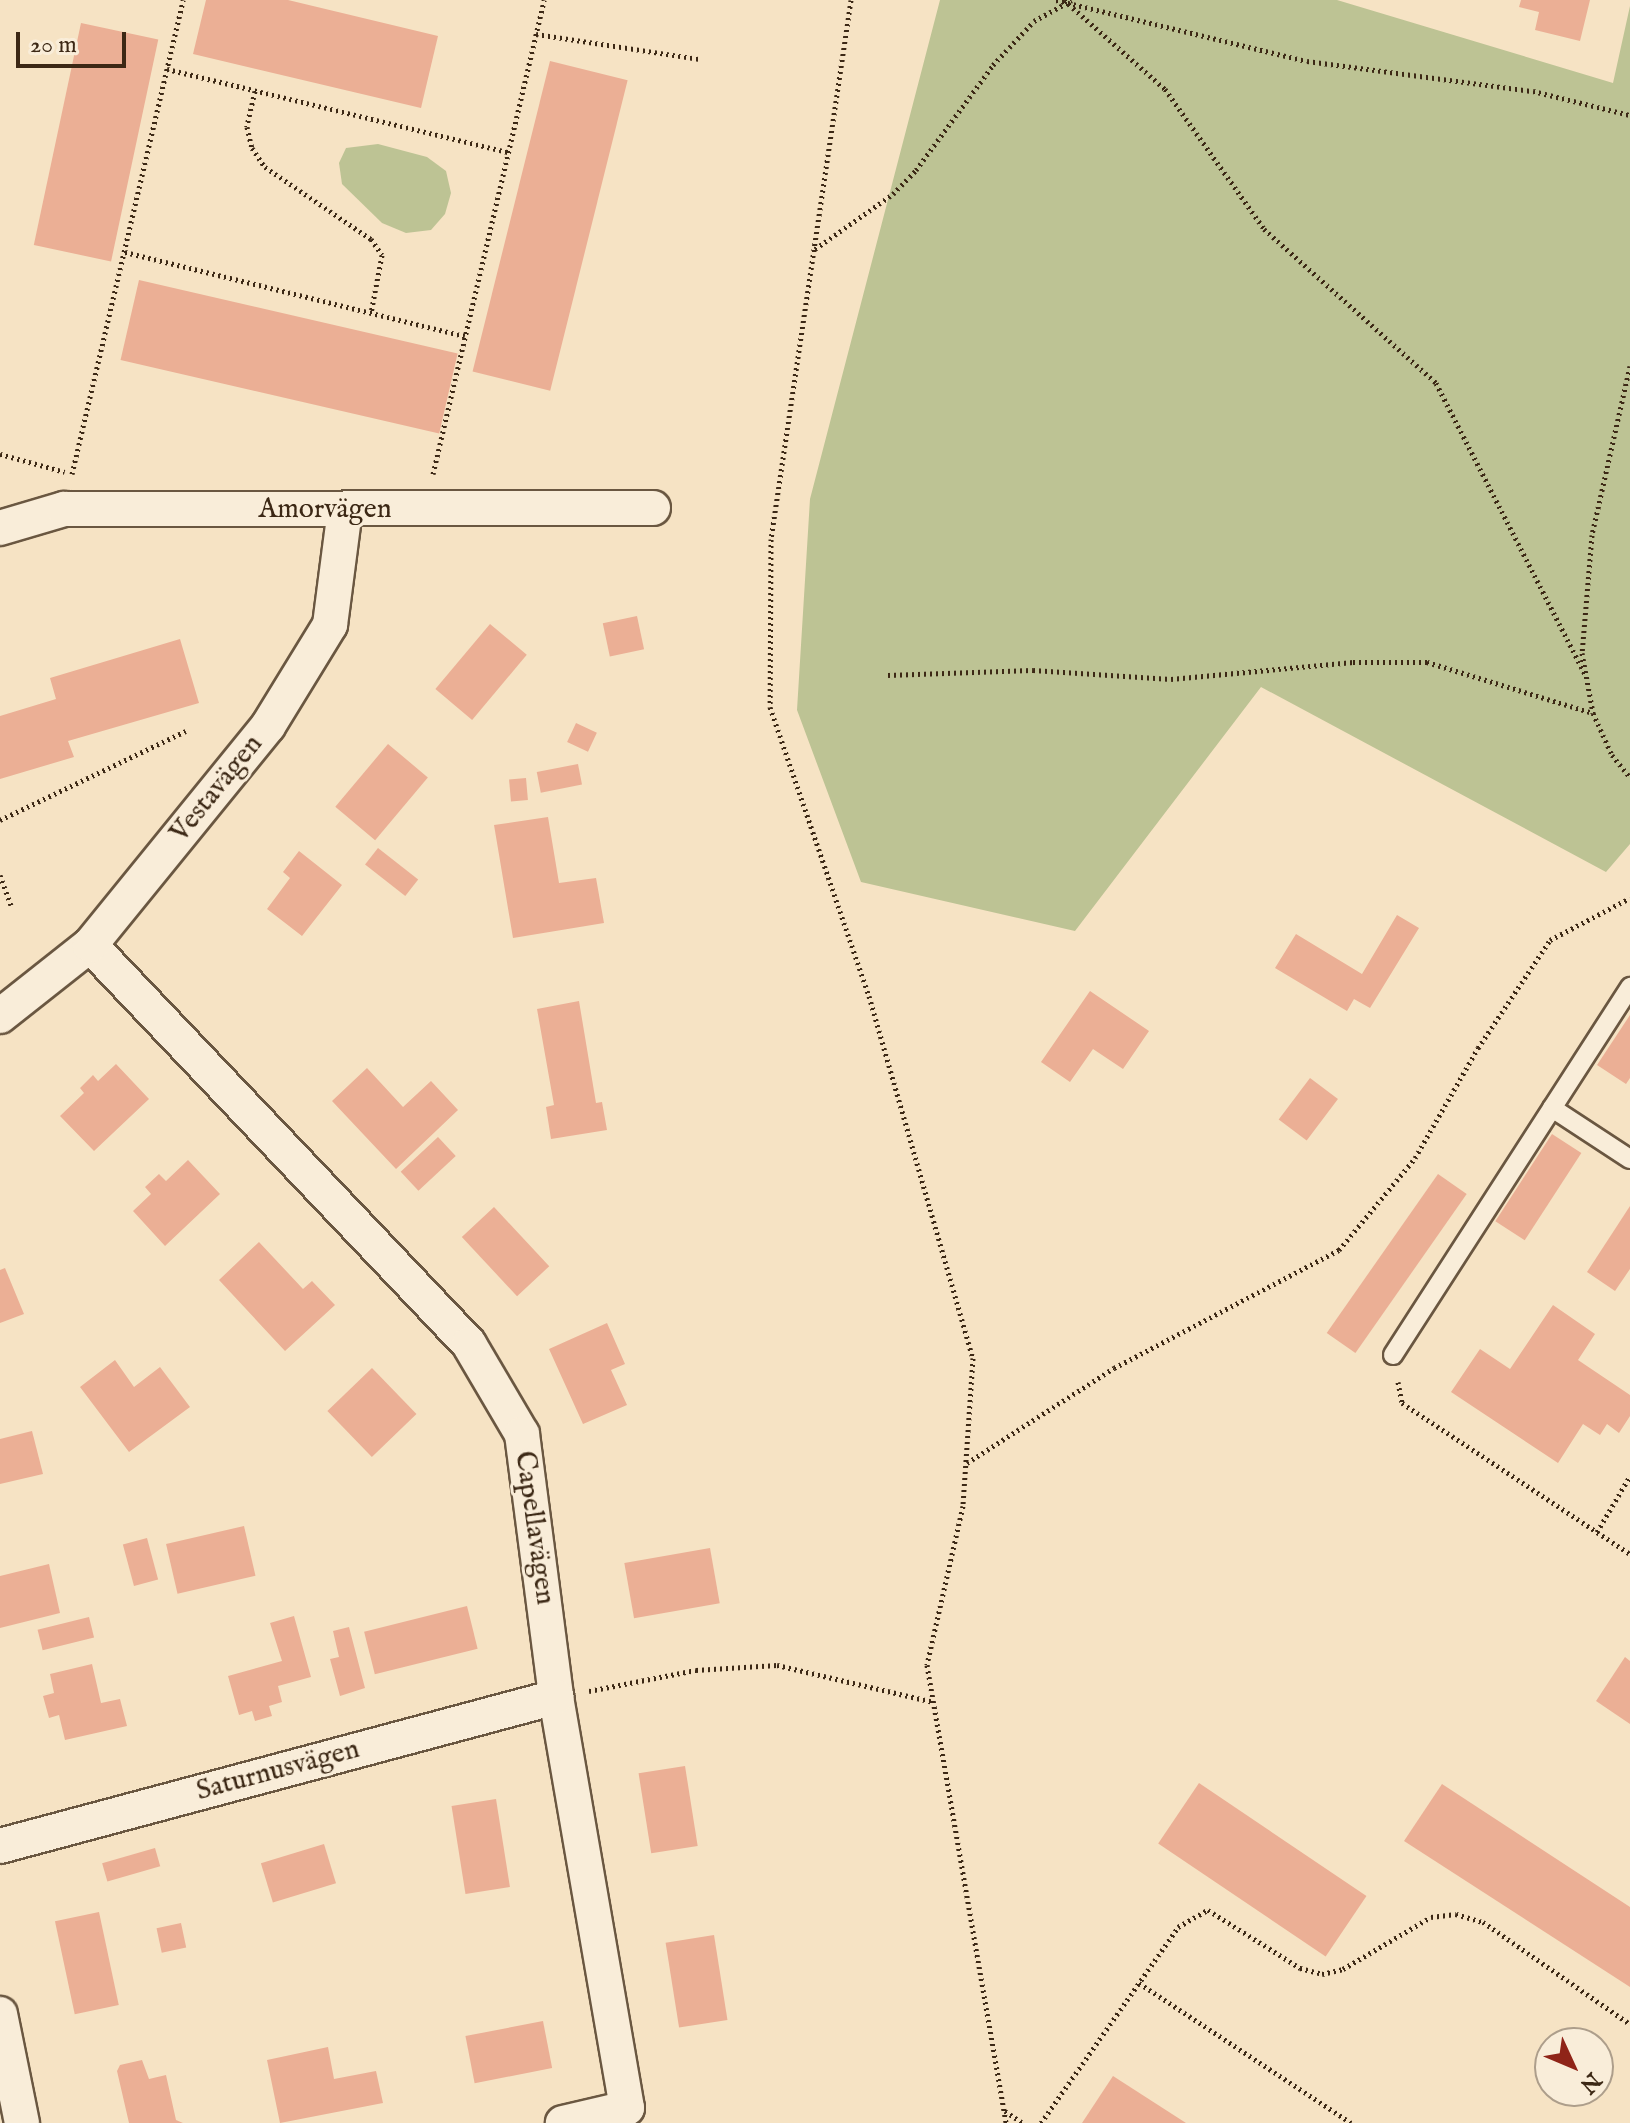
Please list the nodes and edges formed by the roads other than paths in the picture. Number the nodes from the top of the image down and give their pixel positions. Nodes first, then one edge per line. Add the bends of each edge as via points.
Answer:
1 (653, 508) dead end
2 (345, 510) junction
3 (0, 528) edge
4 (90, 945) junction
5 (1630, 987) edge
6 (0, 1016) edge
7 (1552, 1108) junction
8 (1630, 1159) edge
9 (1393, 1355) road end
10 (556, 1697) junction
11 (0, 1846) edge
12 (0, 2014) edge
13 (22, 2123) edge
14 (563, 2123) edge

1 - 2 street, Amorvägen
2 - 3 street, Amorvägen via 64,509
2 - 4 street, Vestavägen via 330,625 268,726
4 - 6 street, Vestavägen
4 - 10 street, Capellavägen via 469,1344 522,1434
5 - 7 lane
7 - 8 lane
7 - 9 lane
10 - 11 street, Saturnusvägen
10 - 14 street, Capellavägen via 627,2108
12 - 13 street

